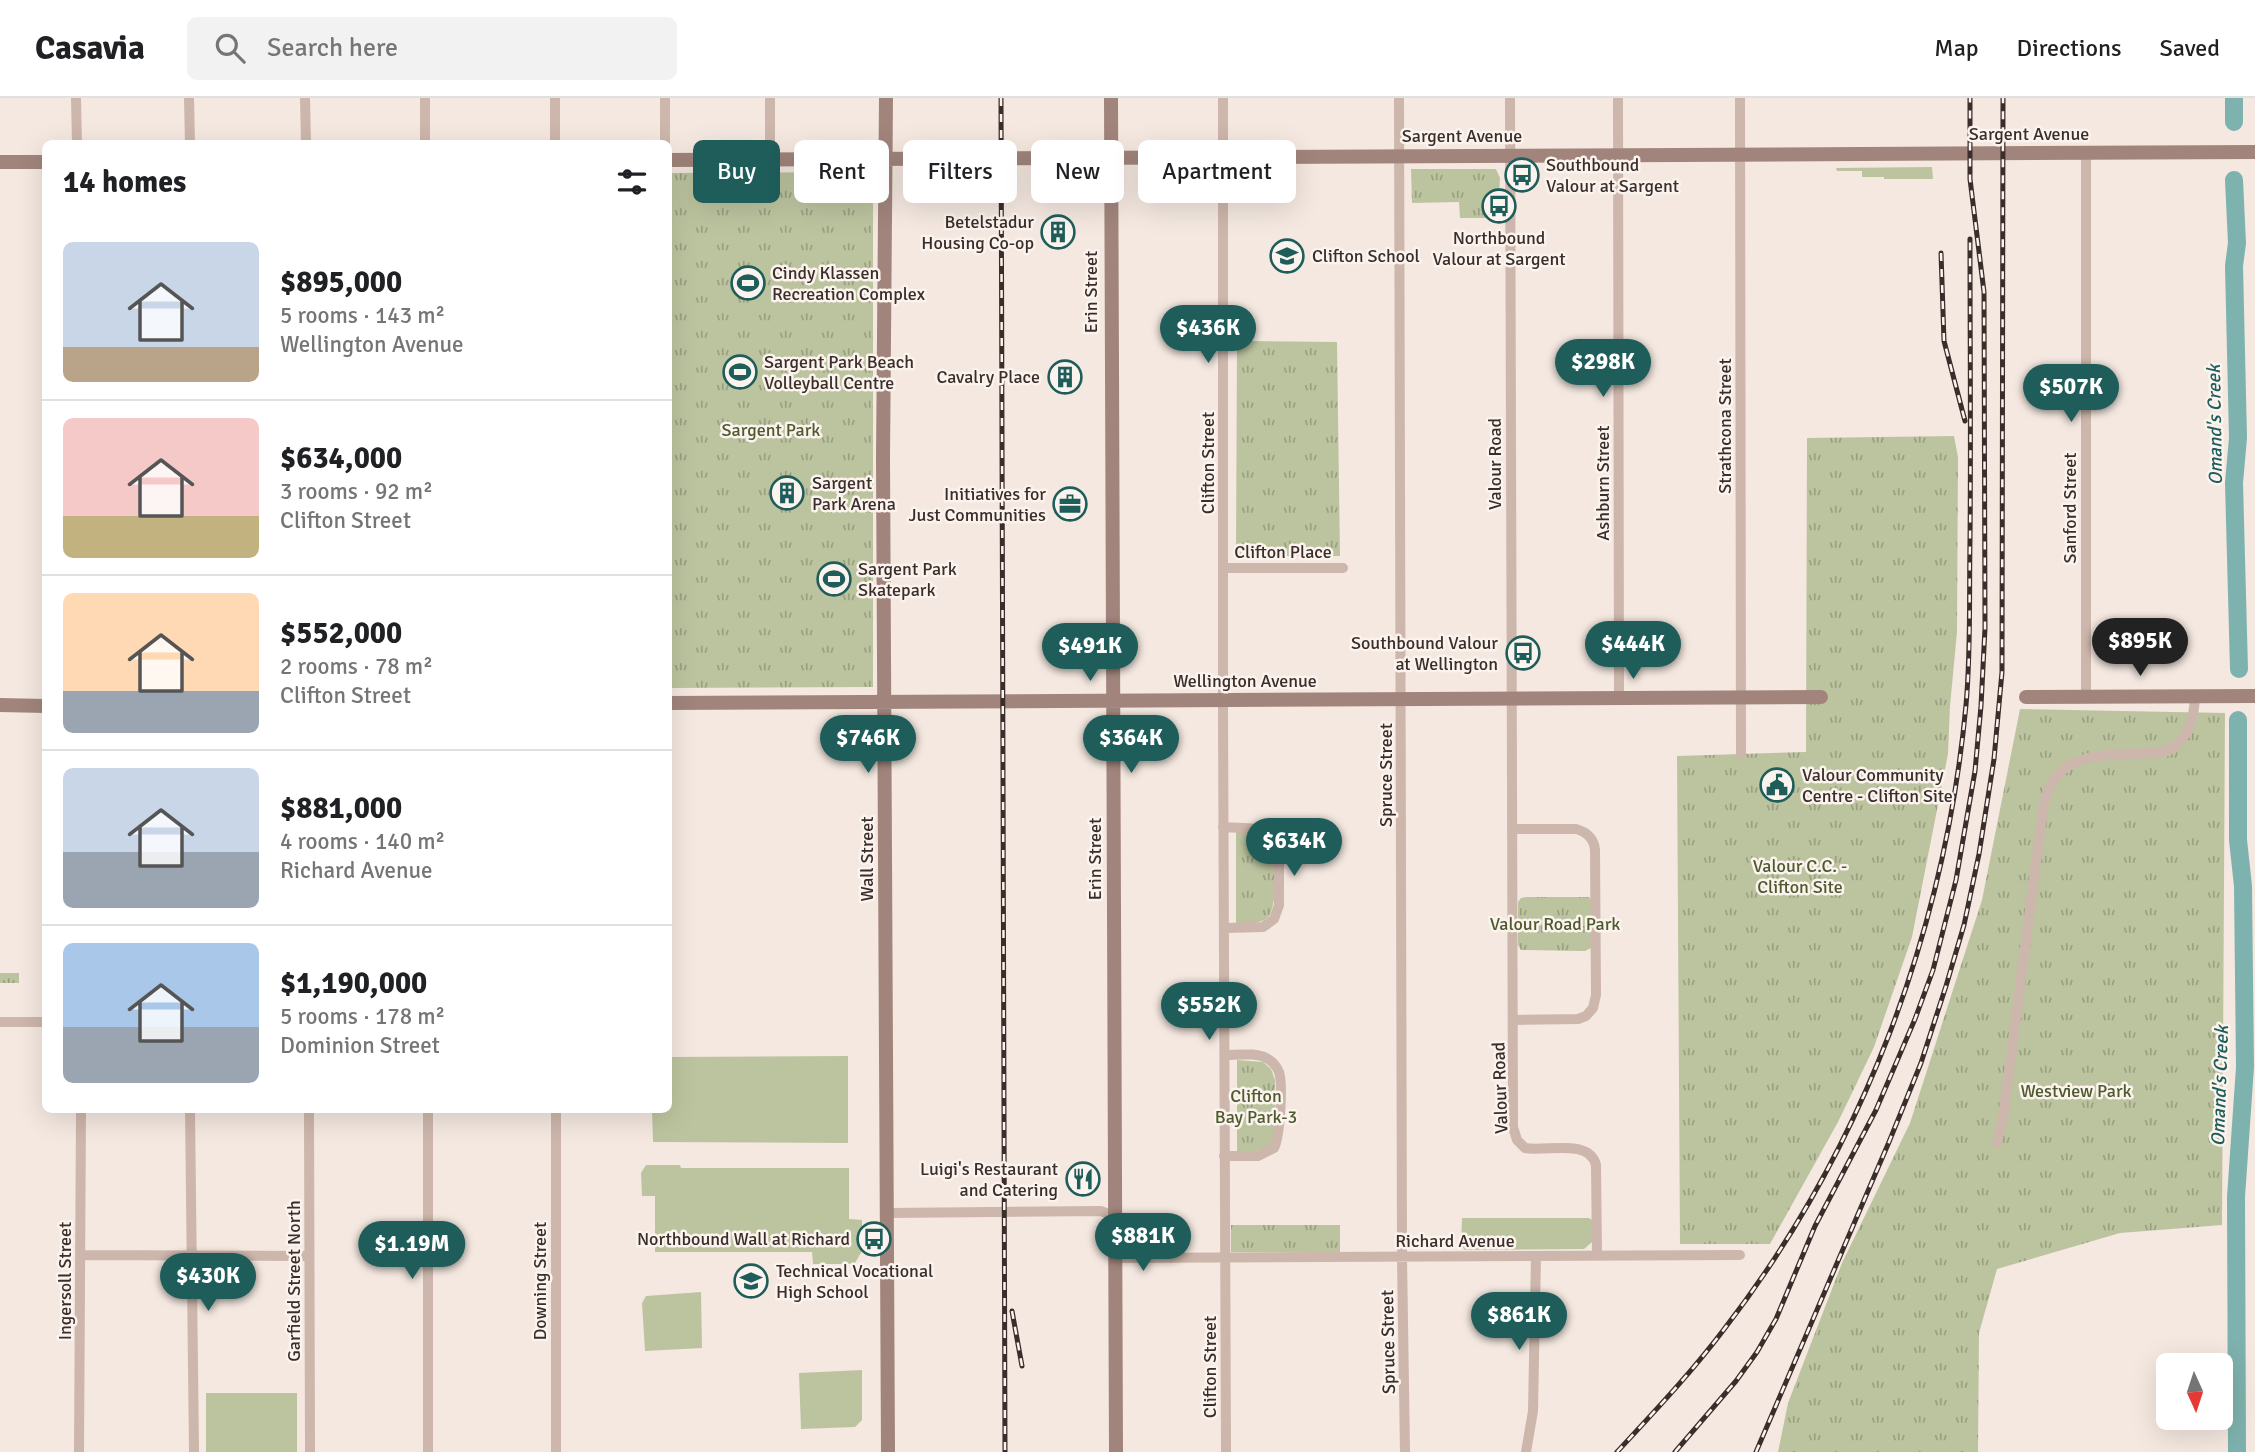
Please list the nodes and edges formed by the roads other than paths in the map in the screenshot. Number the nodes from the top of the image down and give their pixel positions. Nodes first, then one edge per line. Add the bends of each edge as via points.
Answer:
1 (76, 98) edge
2 (189, 98) edge
3 (306, 98) edge
4 (425, 98) edge
5 (555, 98) edge
6 (665, 98) edge
7 (770, 98) edge
8 (886, 98) edge
9 (1111, 98) edge
10 (1223, 98) edge
11 (1399, 98) edge
12 (1510, 98) edge
13 (1618, 98) edge
14 (1741, 98) edge
15 (77, 140) edge
16 (190, 140) edge
17 (306, 140) edge
18 (425, 140) edge
19 (555, 140) edge
20 (665, 140) edge
21 (770, 140) edge
22 (886, 140) edge
23 (1111, 140) edge
24 (1223, 140) edge
25 (2255, 152) edge
26 (1741, 153) junction
27 (2086, 153) junction
28 (1510, 155) junction
29 (1618, 155) junction
30 (1296, 156) edge
31 (1399, 156) junction
32 (1031, 158) edge
33 (889, 159) edge
34 (672, 160) edge
35 (693, 160) edge
36 (0, 162) edge
37 (42, 162) edge
38 (885, 203) edge
39 (1111, 203) edge
40 (1223, 203) edge
41 (1224, 568) junction
42 (1343, 568) dead end
43 (2086, 696) junction
44 (2195, 696) junction
45 (2255, 696) edge
46 (1821, 697) dead end
47 (2026, 697) dead end
48 (1741, 698) junction
49 (1619, 699) junction
50 (1402, 700) junction
51 (1513, 700) junction
52 (886, 701) junction
53 (1113, 701) junction
54 (1223, 701) junction
55 (672, 703) edge
56 (0, 705) edge
57 (42, 706) edge
58 (1741, 754) dead end
59 (1223, 827) junction
60 (1513, 829) junction
61 (1225, 928) junction
62 (1513, 1020) junction
63 (0, 1022) edge
64 (42, 1022) edge
65 (1225, 1055) junction
66 (81, 1113) edge
67 (190, 1113) edge
68 (309, 1113) edge
69 (428, 1113) edge
70 (556, 1113) edge
71 (1997, 1143) dead end
72 (1224, 1156) junction
73 (888, 1213) junction
74 (1115, 1216) junction
75 (81, 1255) junction
76 (192, 1255) junction
77 (1740, 1255) dead end
78 (309, 1256) junction
79 (1536, 1256) junction
80 (1597, 1256) junction
81 (1224, 1257) junction
82 (1402, 1257) junction
83 (1115, 1258) junction
84 (1171, 1258) junction
85 (79, 1452) edge
86 (194, 1452) edge
87 (310, 1452) edge
88 (428, 1452) edge
89 (556, 1452) edge
90 (888, 1452) edge
91 (1116, 1452) edge
92 (1226, 1452) edge
93 (1405, 1452) edge
94 (1526, 1452) edge

1 - 15 street
2 - 16 street
3 - 17 street
4 - 18 street
5 - 19 street
6 - 20 street
7 - 21 street
8 - 22 main road, Wall Street
9 - 23 main road, Erin Street
10 - 24 street, Clifton Street
11 - 31 street, Spruce Street
12 - 28 street, Valour Road
13 - 29 street, Ashburn Street
14 - 26 street, Strathcona Street
25 - 27 main road, Sargent Avenue
26 - 27 main road, Sargent Avenue
26 - 29 main road, Sargent Avenue
26 - 48 street, Strathcona Street
27 - 43 street, Sanford Street
28 - 29 main road, Sargent Avenue
28 - 31 main road, Sargent Avenue
28 - 51 street, Valour Road
29 - 49 street, Ashburn Street
30 - 31 main road, Sargent Avenue
31 - 50 street, Spruce Street
32 - 33 main road, Sargent Avenue
34 - 35 main road, Sargent Avenue
36 - 37 main road
38 - 52 main road, Wall Street
39 - 53 main road, Erin Street
40 - 41 street, Clifton Street
41 - 42 street, Clifton Place
41 - 54 street, Clifton Street
43 - 44 main road
43 - 47 main road
44 - 45 main road
44 - 71 street via 2192,723 2176,746 2160,752 2071,762 2049,784
46 - 48 main road, Wellington Avenue
48 - 49 main road, Wellington Avenue
48 - 58 street, Strathcona Street
49 - 51 main road, Wellington Avenue
50 - 51 main road, Wellington Avenue
50 - 54 main road, Wellington Avenue
50 - 82 street, Spruce Street
51 - 60 street, Valour Road
52 - 53 main road, Wellington Avenue
52 - 55 main road, Wellington Avenue
52 - 73 main road, Wall Street
53 - 54 main road, Wellington Avenue
53 - 74 main road, Erin Street
54 - 59 street, Clifton Street
56 - 57 main road
59 - 61 street, Clifton Street
59 - 61 street via 1263,829 1274,838 1279,852 1279,905 1274,919 1263,927
60 - 62 street, Valour Road
60 - 62 street, Valour Road via 1576,829 1592,840 1596,982 1595,1005 1582,1018
61 - 65 street, Clifton Street
62 - 80 street, Valour Road via 1514,1135 1525,1148 1585,1150 1594,1157
63 - 64 street
65 - 72 street, Clifton Street
65 - 72 street via 1267,1058 1280,1079 1275,1148 1258,1156
66 - 75 street, Ingersoll Street
67 - 76 street
68 - 78 street, Garfield Street North
69 - 88 street
70 - 89 street, Downing Street
72 - 81 street, Clifton Street
73 - 74 street via 1101,1211
73 - 90 main road, Wall Street
74 - 83 main road, Erin Street
74 - 84 street
75 - 76 street
75 - 85 street, Ingersoll Street
76 - 78 street
76 - 86 street
77 - 80 street, Richard Avenue
78 - 87 street, Garfield Street North
79 - 80 street, Richard Avenue
79 - 82 street, Richard Avenue
79 - 94 street via 1533,1412
81 - 82 street, Richard Avenue
81 - 84 street, Richard Avenue
81 - 92 street, Clifton Street
82 - 93 street, Spruce Street
83 - 84 street, Richard Avenue
83 - 91 main road, Erin Street

